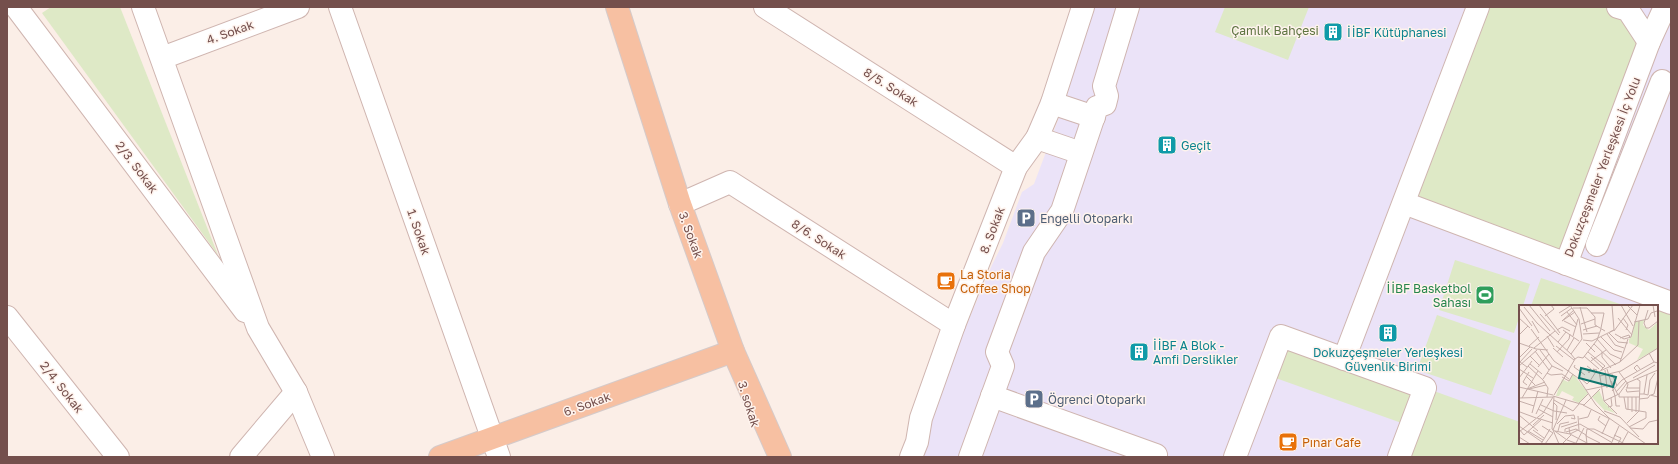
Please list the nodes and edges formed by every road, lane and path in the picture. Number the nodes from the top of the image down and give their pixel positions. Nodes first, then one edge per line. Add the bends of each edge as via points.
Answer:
1 (143, 7) edge
2 (298, 7) edge
3 (340, 7) edge
4 (617, 7) edge
5 (765, 7) edge
6 (1082, 7) edge
7 (1128, 7) edge
8 (1478, 7) edge
9 (1618, 7) edge
10 (1665, 7) edge
11 (25, 10) edge
12 (1650, 42) junction
13 (162, 58) junction
14 (1639, 71) junction
15 (1667, 82) edge
16 (1052, 103) junction
17 (1096, 112) junction
18 (1037, 138) junction
19 (1081, 153) junction
20 (1016, 167) junction
21 (1404, 203) junction
22 (680, 204) junction
23 (1597, 245) dead end
24 (1566, 264) junction
25 (1671, 303) edge
26 (7, 317) edge
27 (954, 325) junction
28 (258, 328) junction
29 (733, 351) junction
30 (1344, 359) junction
31 (296, 392) junction
32 (992, 396) junction
33 (495, 448) edge
34 (1156, 455) dead end
35 (118, 457) edge
36 (241, 457) edge
37 (323, 457) edge
38 (440, 457) edge
39 (765, 457) edge
40 (780, 457) edge
41 (911, 457) edge
42 (970, 457) edge
43 (1235, 457) edge
44 (1399, 457) edge

1 - 13 street, 2/3. Sokak
2 - 13 street, 4. Sokak
3 - 33 street, 1. Sokak
4 - 22 main road, 3. Sokak
5 - 20 street, 8/5. Sokak
6 - 16 street, 8. Sokak
7 - 17 street via 1104,86 1107,96 1105,104
8 - 21 street
9 - 12 street via 1628,10
10 - 12 street, Dokuzçeşmeler Yerleşkesi İç Yolu
11 - 28 street, 2/3. Sokak
12 - 14 street, Dokuzçeşmeler Yerleşkesi İç Yolu
13 - 28 street, 2/3. Sokak
14 - 15 street, Dokuzçeşmeler Yerleşkesi İç Yolu
14 - 24 street, Dokuzçeşmeler Yerleşkesi İç Yolu
15 - 23 street, Dokuzçeşmeler Yerleşkesi İç Yolu
16 - 17 street
16 - 18 street, 8. Sokak
17 - 19 street
18 - 19 street
18 - 20 street, 8. Sokak
19 - 32 street via 1062,211 1034,252 997,352 1003,366
20 - 27 street, 8. Sokak
21 - 24 street, Dokuzçeşmeler Yerleşkesi İç Yolu
21 - 30 street
22 - 27 street, 8/6. Sokak via 730,182
22 - 29 main road, 3. Sokak
24 - 25 street, Dokuzçeşmeler Yerleşkesi İç Yolu
26 - 35 street, 2/4. Sokak
27 - 41 street, 8. Sokak via 921,418 917,442
28 - 31 street, 2/3. Sokak
29 - 33 main road, 6. Sokak
29 - 39 main road, 3. sokak
29 - 40 main road, 3. Sokak
30 - 43 street via 1281,336
30 - 44 street via 1425,388
31 - 36 street
31 - 37 street, 2/3. Sokak
32 - 34 street
32 - 42 street
33 - 38 main road, 6. Sokak

